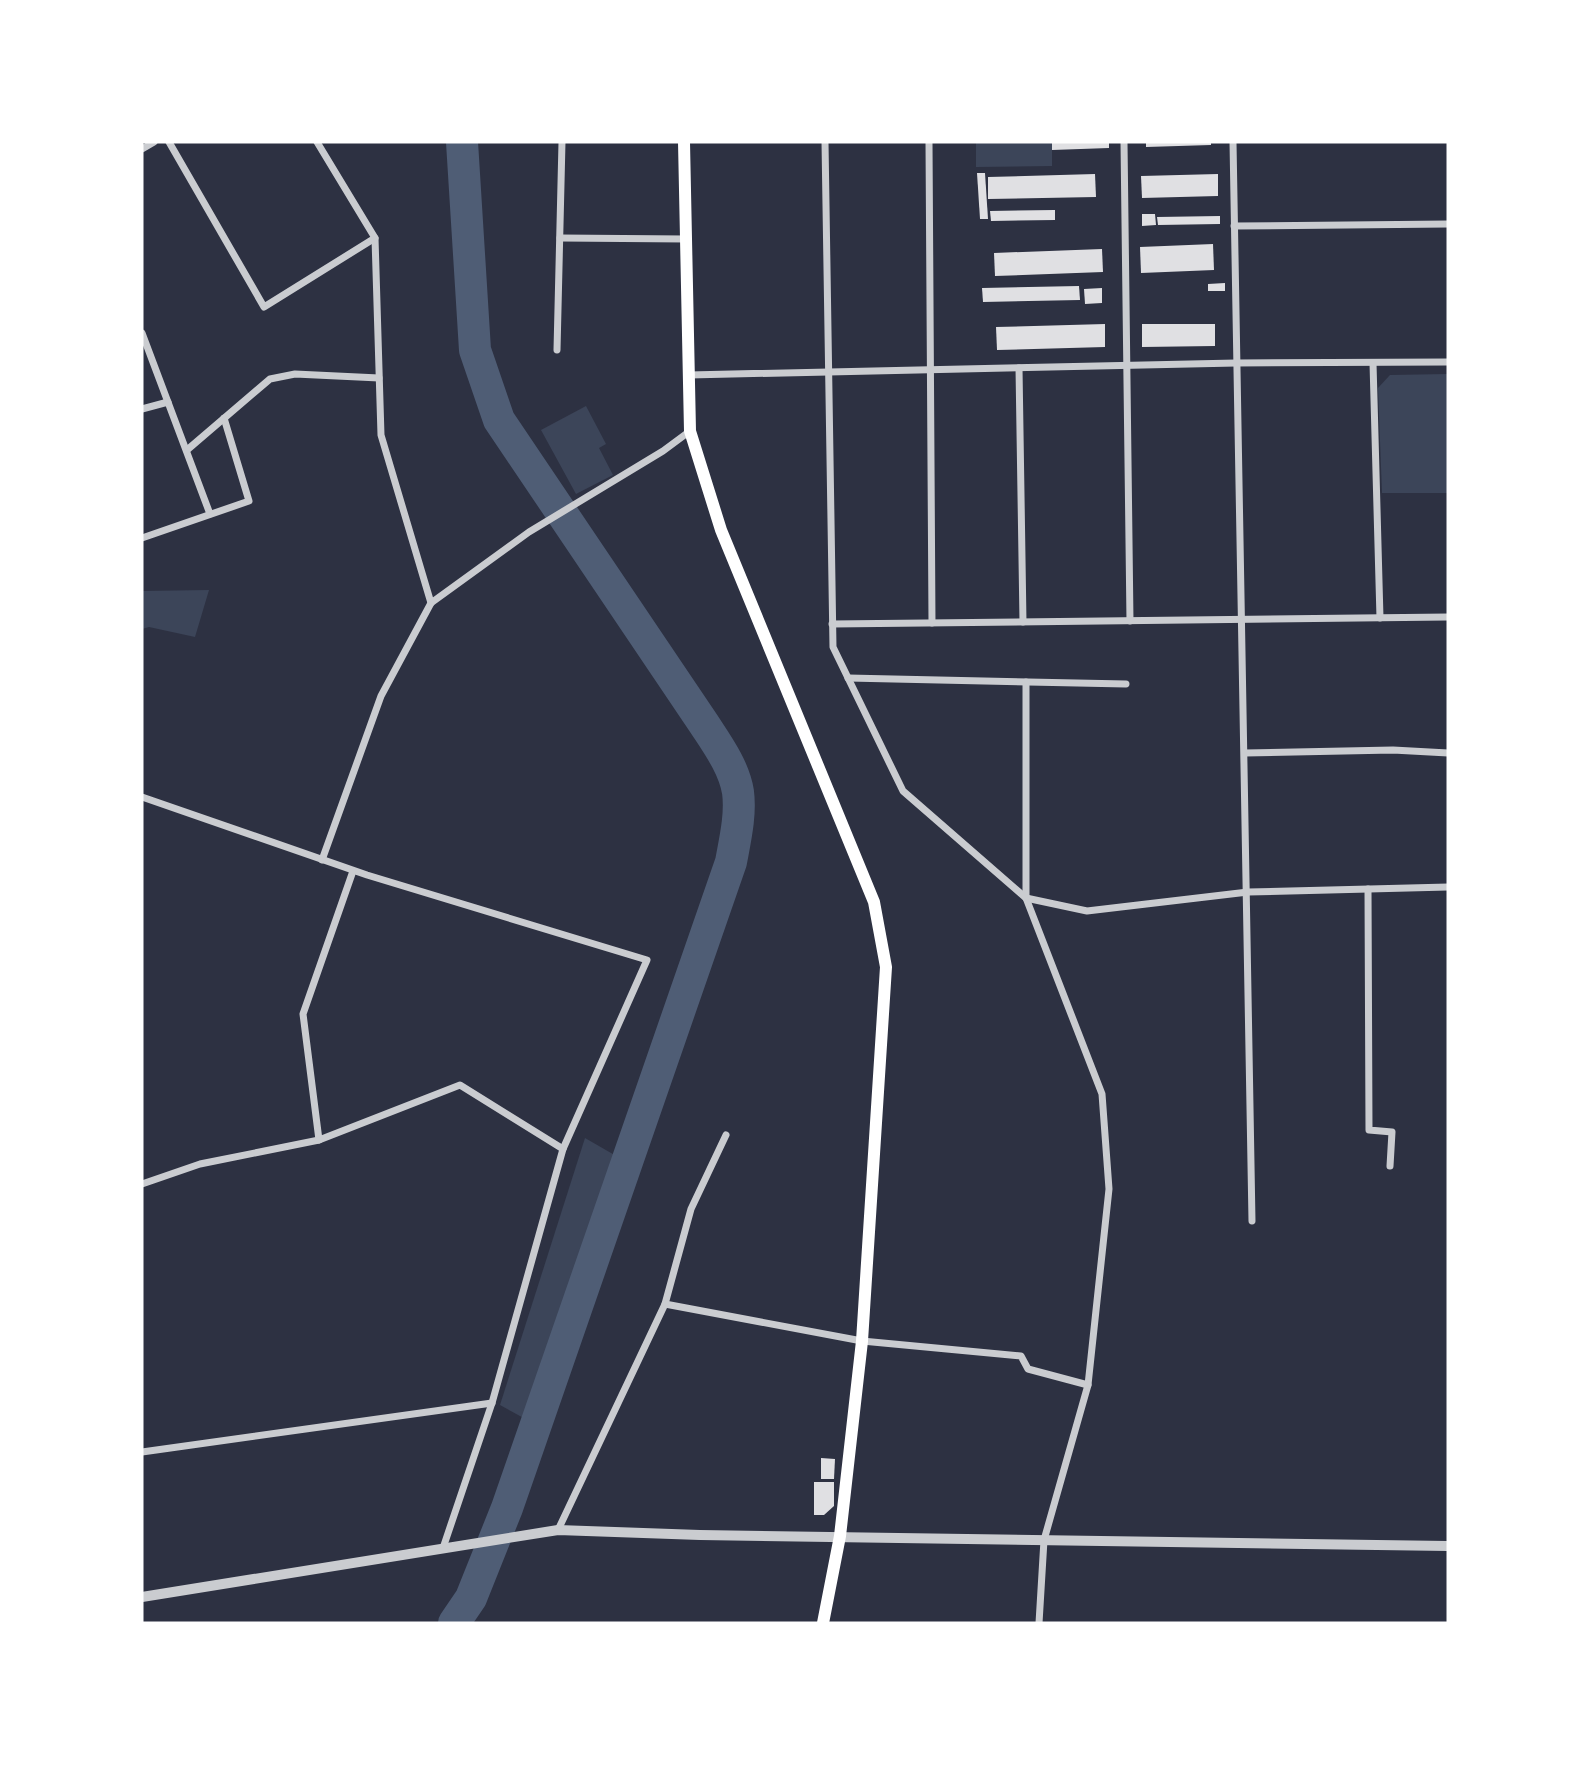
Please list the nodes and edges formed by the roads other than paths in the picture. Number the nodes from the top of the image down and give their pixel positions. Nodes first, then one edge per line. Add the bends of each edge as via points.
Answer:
1 (154, 142) edge
2 (169, 142) edge
3 (317, 142) edge
4 (562, 142) edge
5 (684, 142) edge
6 (825, 142) edge
7 (929, 142) edge
8 (1124, 142) edge
9 (1233, 142) edge
10 (142, 149) edge
11 (1448, 224) edge
12 (1234, 226) junction
13 (375, 238) junction
14 (560, 238) junction
15 (686, 239) junction
16 (142, 333) edge
17 (557, 350) dead end
18 (1448, 362) edge
19 (1236, 363) junction
20 (1373, 363) junction
21 (1127, 366) junction
22 (1019, 368) junction
23 (929, 370) junction
24 (830, 373) junction
25 (689, 374) junction
26 (379, 378) junction
27 (168, 402) junction
28 (142, 409) edge
29 (224, 418) junction
30 (690, 431) junction
31 (187, 450) junction
32 (210, 514) junction
33 (142, 538) edge
34 (431, 603) junction
35 (1448, 617) edge
36 (1380, 618) junction
37 (1242, 620) junction
38 (1130, 621) junction
39 (1023, 622) junction
40 (932, 623) junction
41 (832, 625) junction
42 (848, 678) junction
43 (1026, 682) junction
44 (1126, 684) dead end
45 (1245, 753) junction
46 (1448, 753) edge
47 (142, 797) edge
48 (322, 860) junction
49 (353, 870) junction
50 (1448, 887) edge
51 (1368, 889) junction
52 (1248, 892) junction
53 (1026, 898) junction
54 (726, 1135) dead end
55 (319, 1139) junction
56 (563, 1149) junction
57 (1390, 1166) dead end
58 (142, 1184) edge
59 (1252, 1221) dead end
60 (665, 1304) junction
61 (862, 1341) junction
62 (1087, 1385) junction
63 (492, 1403) junction
64 (142, 1452) edge
65 (558, 1530) junction
66 (840, 1536) junction
67 (1044, 1540) junction
68 (1448, 1546) edge
69 (443, 1548) junction
70 (142, 1597) edge
71 (824, 1623) edge
72 (1039, 1623) edge

1 - 10 street
2 - 13 street via 264,307
3 - 13 street
4 - 14 street
5 - 15 main road
6 - 24 street
7 - 23 street
8 - 21 street
9 - 12 street
11 - 12 street
12 - 19 street
13 - 26 street
14 - 15 street
14 - 17 street
15 - 25 main road
16 - 27 street
18 - 20 street
19 - 20 street
19 - 21 street
19 - 37 street
20 - 36 street
21 - 22 street
21 - 38 street
22 - 23 street
22 - 39 street
23 - 24 street
23 - 40 street
24 - 25 street
24 - 41 street
25 - 30 main road
26 - 29 street via 295,374 270,379
26 - 34 street via 381,435
27 - 28 street
27 - 31 street
29 - 31 street
29 - 32 street via 249,501
30 - 34 street via 529,531
30 - 61 main road via 722,530 874,902 879,928 886,967
31 - 32 street
32 - 33 street
34 - 48 street via 381,696
35 - 36 street
36 - 37 street
37 - 38 street
37 - 45 street
38 - 39 street
39 - 40 street
40 - 41 street
41 - 42 street via 833,647
42 - 43 street
42 - 53 street via 903,791
43 - 44 street
43 - 53 street
45 - 46 street
45 - 52 street
47 - 48 street
48 - 49 street
49 - 55 street via 303,1014
49 - 56 street via 647,960
50 - 51 street
51 - 52 street
51 - 57 street via 1369,1130 1392,1132
52 - 53 street via 1087,911
52 - 59 street
53 - 62 street via 1102,1094 1109,1189
54 - 60 street via 691,1209
55 - 56 street via 460,1085
55 - 58 street via 200,1164
56 - 63 street
60 - 61 street
60 - 65 street
61 - 62 street via 1021,1356 1028,1369
61 - 66 main road
62 - 67 street
63 - 64 street
63 - 69 street
65 - 66 street
65 - 69 street
66 - 67 street
66 - 71 main road
67 - 68 street
67 - 72 street
69 - 70 street

